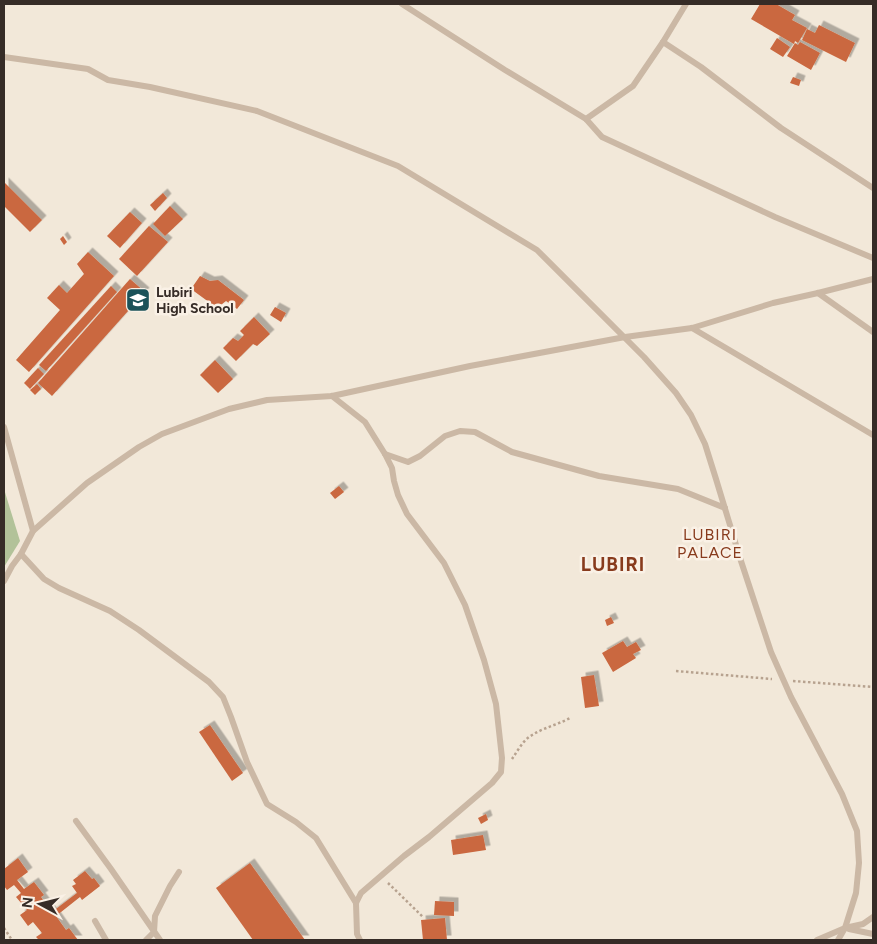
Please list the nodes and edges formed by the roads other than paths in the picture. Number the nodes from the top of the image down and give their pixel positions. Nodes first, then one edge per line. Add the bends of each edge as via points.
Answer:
1 (402, 4) edge
2 (686, 4) edge
3 (663, 42) junction
4 (4, 57) edge
5 (586, 119) junction
6 (873, 188) edge
7 (873, 258) edge
8 (873, 279) edge
9 (818, 293) junction
10 (692, 328) junction
11 (873, 332) edge
12 (624, 337) junction
13 (332, 396) junction
14 (4, 427) edge
15 (873, 435) edge
16 (386, 454) junction
17 (725, 508) junction
18 (33, 531) junction
19 (21, 554) junction
20 (4, 582) edge
21 (76, 821) dead end
22 (179, 872) dead end
23 (356, 903) junction
24 (873, 917) edge
25 (95, 921) dead end
26 (845, 928) junction
27 (154, 932) junction
28 (873, 934) edge
29 (106, 940) edge
30 (146, 940) edge
31 (160, 940) edge
32 (360, 940) edge
33 (817, 940) edge
34 (838, 940) edge

1 - 5 lane
2 - 3 lane
3 - 5 lane via 633,86
3 - 6 lane via 781,128
4 - 12 lane via 88,69 108,80 257,111 398,166 537,250
5 - 7 lane via 602,137 775,217
8 - 9 lane
9 - 10 lane
9 - 11 lane
10 - 12 lane
10 - 15 lane
12 - 13 lane
12 - 17 lane via 676,393 691,415 705,444
13 - 16 lane via 365,422
13 - 18 lane via 267,400 229,409 162,434 87,483
14 - 18 lane
16 - 17 lane via 408,462 445,436 460,431 475,432 512,452 599,476 678,490
16 - 23 lane via 407,514 444,563 465,605 496,704 502,758 501,772 492,783 381,875
17 - 26 lane via 771,652 842,794 857,831 856,893
18 - 19 lane
19 - 20 lane
19 - 23 lane via 44,579 110,611 209,682 223,697 247,762 267,804 316,838
21 - 27 lane
22 - 27 lane via 155,916
23 - 32 lane
24 - 26 lane via 863,924
25 - 29 lane
26 - 28 lane
26 - 33 lane
26 - 34 lane
27 - 30 lane
27 - 31 lane

